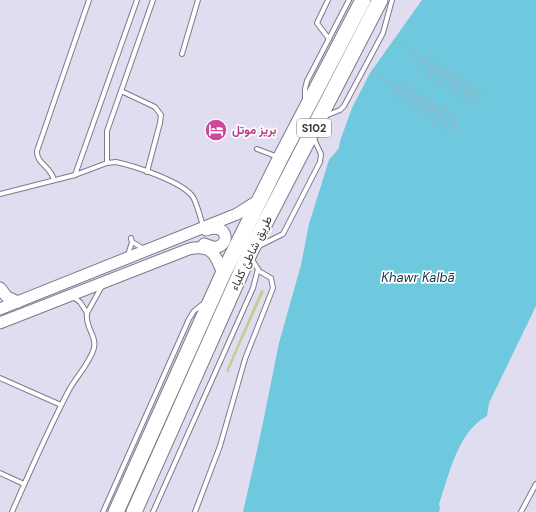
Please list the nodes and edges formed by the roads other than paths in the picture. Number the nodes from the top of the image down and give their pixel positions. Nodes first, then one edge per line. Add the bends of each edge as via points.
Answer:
1 (89, 0) edge
2 (137, 0) edge
3 (153, 0) edge
4 (198, 0) edge
5 (328, 0) edge
6 (349, 0) edge
7 (362, 0) edge
8 (380, 0) edge
9 (392, 0) edge
10 (321, 29) junction
11 (334, 29) junction
12 (328, 40) junction
13 (182, 54) dead end
14 (334, 56) junction
15 (121, 91) junction
16 (306, 108) junction
17 (319, 118) junction
18 (311, 134) junction
19 (257, 149) dead end
20 (281, 158) junction
21 (107, 163) junction
22 (147, 172) junction
23 (75, 175) junction
24 (54, 180) junction
25 (0, 194) edge
26 (260, 200) junction
27 (203, 227) junction
28 (187, 235) junction
29 (183, 250) junction
30 (149, 251) junction
31 (250, 254) junction
32 (125, 260) junction
33 (258, 269) junction
34 (223, 274) junction
35 (106, 281) junction
36 (0, 288) edge
37 (70, 295) junction
38 (211, 299) junction
39 (18, 302) junction
40 (0, 309) edge
41 (87, 313) junction
42 (4, 323) edge
43 (0, 378) edge
44 (62, 405) junction
45 (0, 473) edge
46 (24, 484) junction
47 (536, 484) edge
48 (12, 512) edge
49 (103, 512) edge
50 (116, 512) edge
51 (134, 512) edge
52 (153, 512) edge
53 (195, 512) edge
54 (521, 512) edge

1 - 24 lane via 37,151 38,158 50,171
2 - 23 lane
3 - 15 lane
4 - 13 lane
5 - 10 lane via 317,21
6 - 11 lane
7 - 14 highway, طريق شاطئ كلباء / S102
8 - 17 highway, طريق شاطئ كلباء / S102
9 - 17 lane via 383,33 344,106
10 - 11 lane
10 - 12 lane
11 - 12 lane
12 - 16 lane via 306,85
14 - 16 highway, طريق شاطئ كلباء / S102
14 - 17 highway via 336,68 323,97
15 - 21 lane via 107,131
15 - 22 lane via 155,107 161,115
16 - 20 highway, طريق شاطئ كلباء / S102
17 - 18 highway, طريق شاطئ كلباء / S102
18 - 31 highway, طريق شاطئ كلباء / S102
18 - 31 lane via 321,159 299,203 281,236 262,244
19 - 20 lane
20 - 26 highway, طريق شاطئ كلباء / S102
21 - 22 lane via 120,163
21 - 23 lane
22 - 27 lane via 177,183 188,192 196,204
23 - 24 lane
24 - 25 lane
26 - 27 street via 237,214
26 - 34 highway, طريق شاطئ كلباء / S102
27 - 28 street
28 - 29 street via 217,227 224,232 225,238 219,247 196,244
28 - 30 street
29 - 34 street via 199,247 208,250 218,260
29 - 35 street
30 - 32 street
30 - 32 lane via 131,240
31 - 33 lane
31 - 51 highway, طريق شاطئ كلباء / S102
32 - 39 street
33 - 52 lane via 253,288
33 - 53 lane via 271,278 273,288 245,359 220,446
34 - 38 highway, طريق شاطئ كلباء / S102
35 - 37 street
35 - 41 lane
36 - 39 street via 7,297
37 - 41 lane via 80,302
37 - 42 street
38 - 49 lane via 197,308 189,319
38 - 50 highway, طريق شاطئ كلباء / S102
39 - 40 street
41 - 44 lane via 87,324 94,340 94,348
43 - 44 lane
44 - 46 lane
45 - 46 lane
46 - 48 lane
47 - 54 lane

